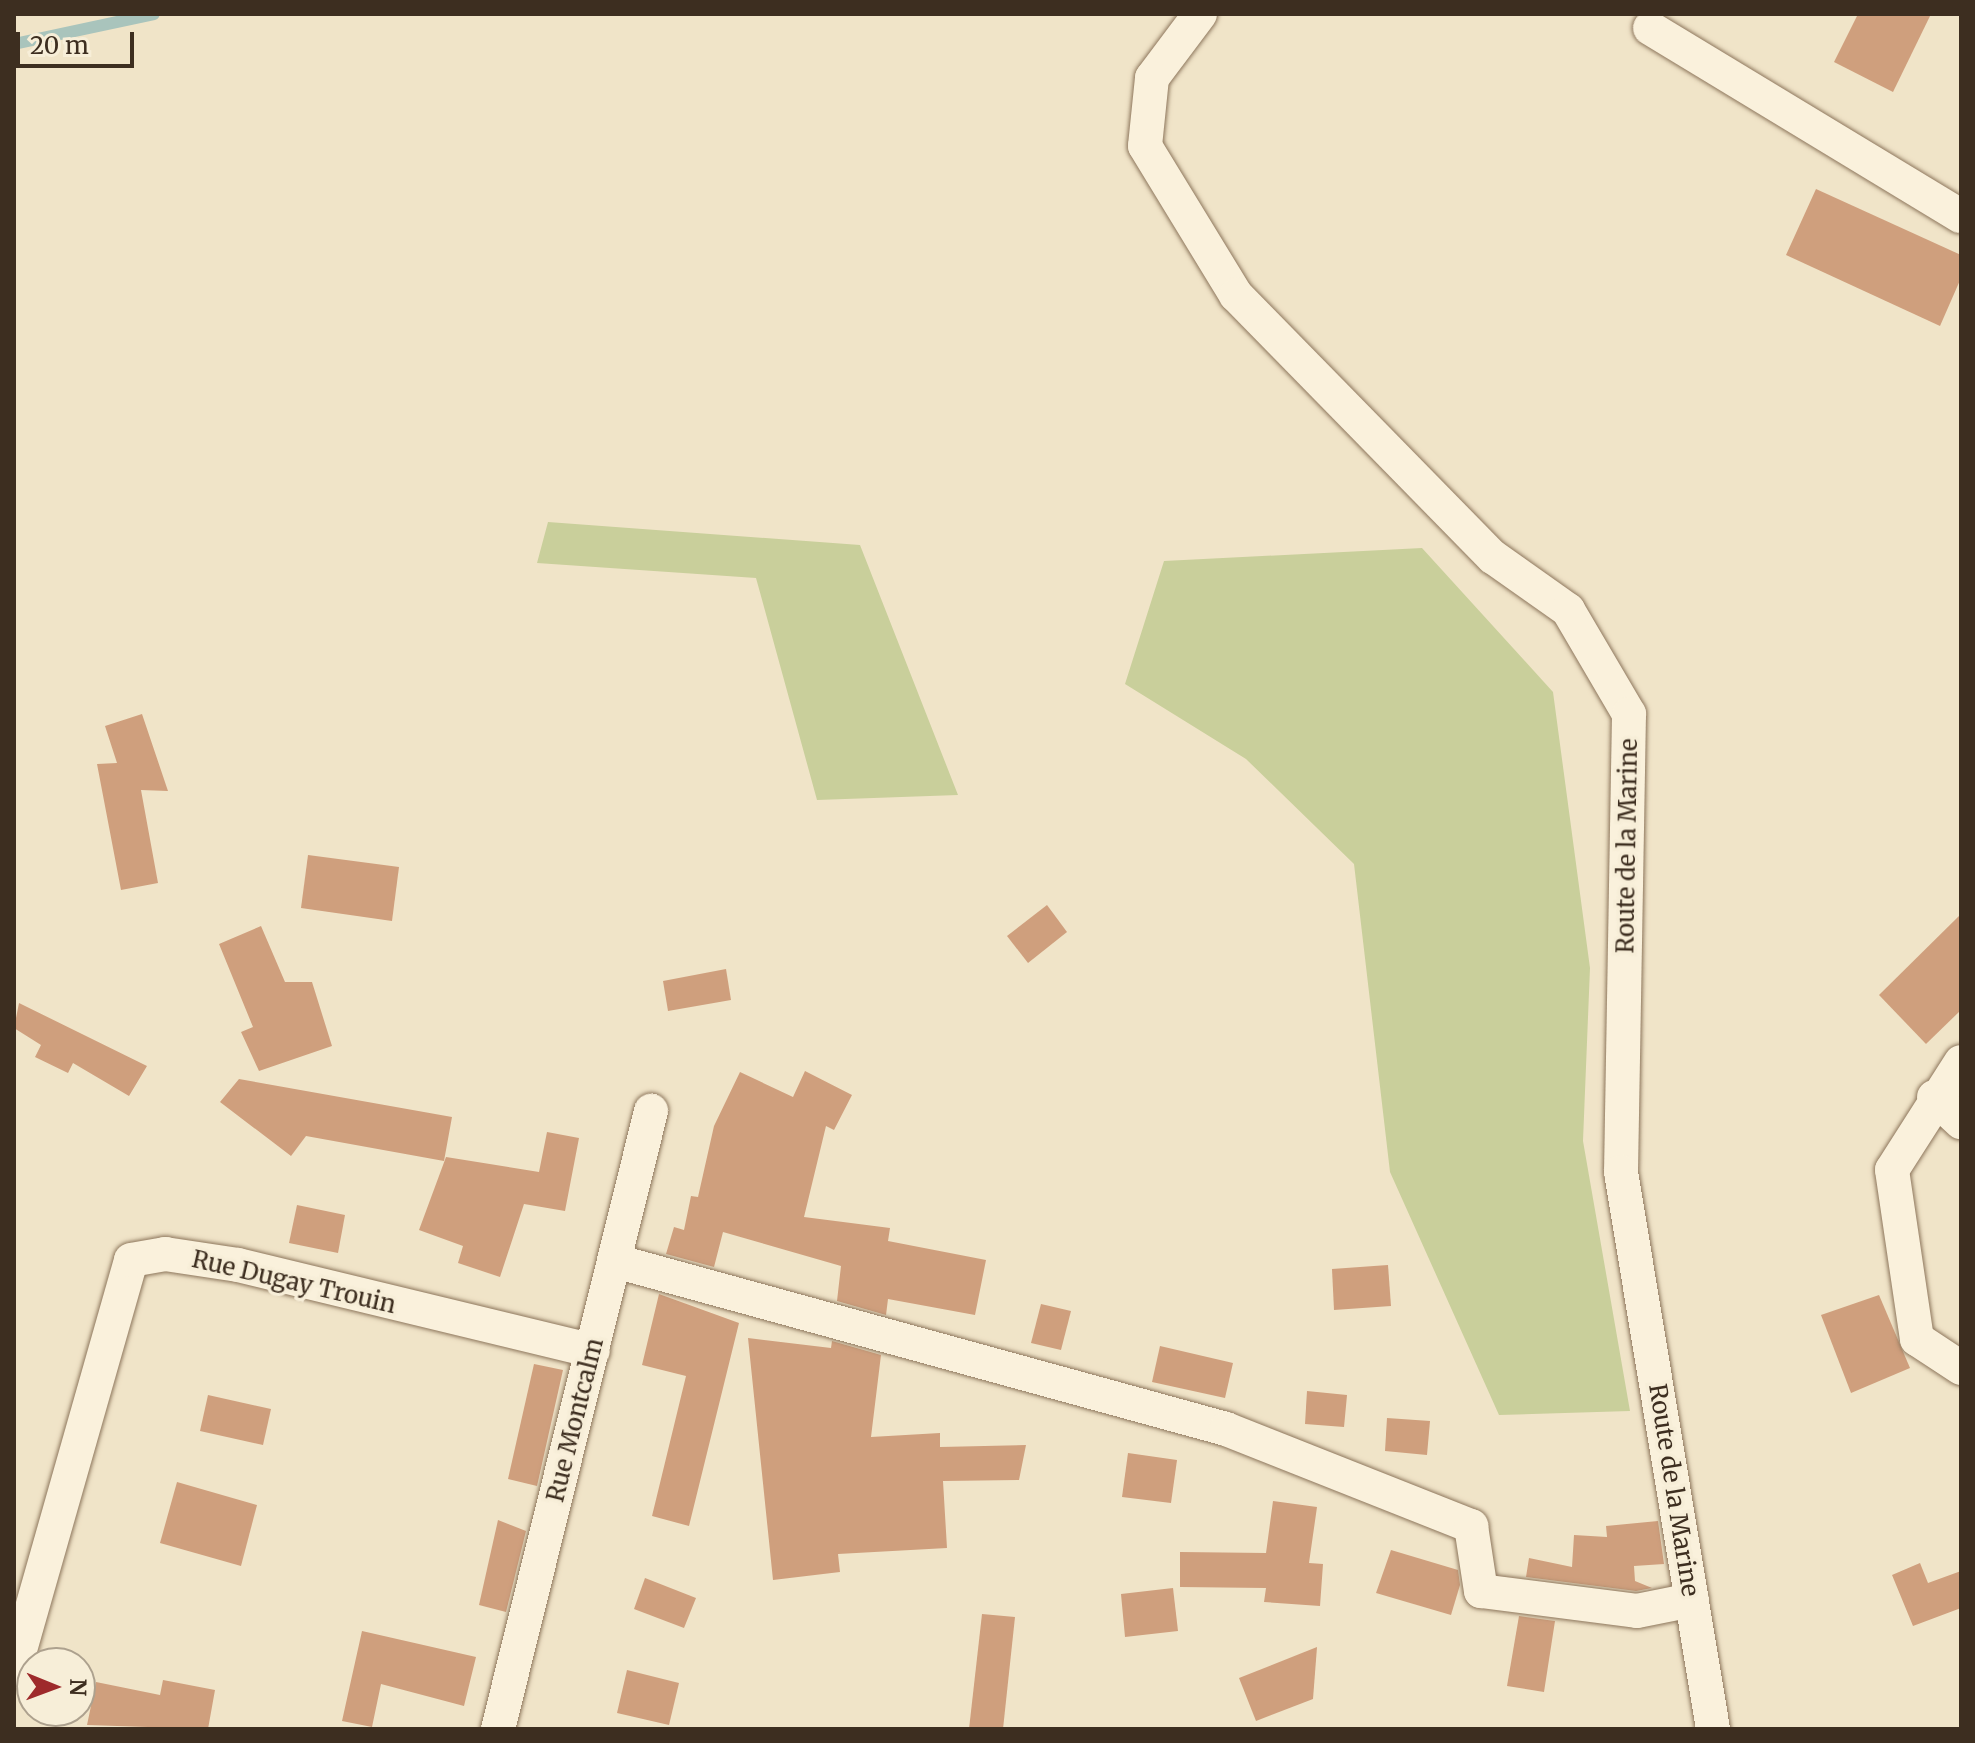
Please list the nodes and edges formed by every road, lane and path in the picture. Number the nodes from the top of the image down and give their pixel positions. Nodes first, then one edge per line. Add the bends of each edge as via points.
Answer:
1 (1200, 14) edge
2 (1650, 28) dead end
3 (1961, 216) edge
4 (1961, 1062) edge
5 (1934, 1097) junction
6 (651, 1111) dead end
7 (1961, 1122) edge
8 (615, 1261) junction
9 (593, 1351) junction
10 (1961, 1368) edge
11 (1692, 1600) junction
12 (14, 1671) edge
13 (498, 1729) edge
14 (1713, 1729) edge

1 - 11 street, Route de la Marine via 1152,78 1145,146 1227,282 1493,557 1568,610 1629,714 1621,1172
2 - 3 street
4 - 5 street
5 - 7 street
5 - 10 street via 1892,1170 1917,1339
6 - 8 street, Rue Montcalm
8 - 9 street, Rue Montcalm
8 - 11 street via 1226,1429 1471,1526 1481,1591 1637,1611
9 - 12 street, Rue Dugay Trouin via 238,1265 165,1254 131,1260
9 - 13 street, Rue Montcalm
11 - 14 street, Route de la Marine

